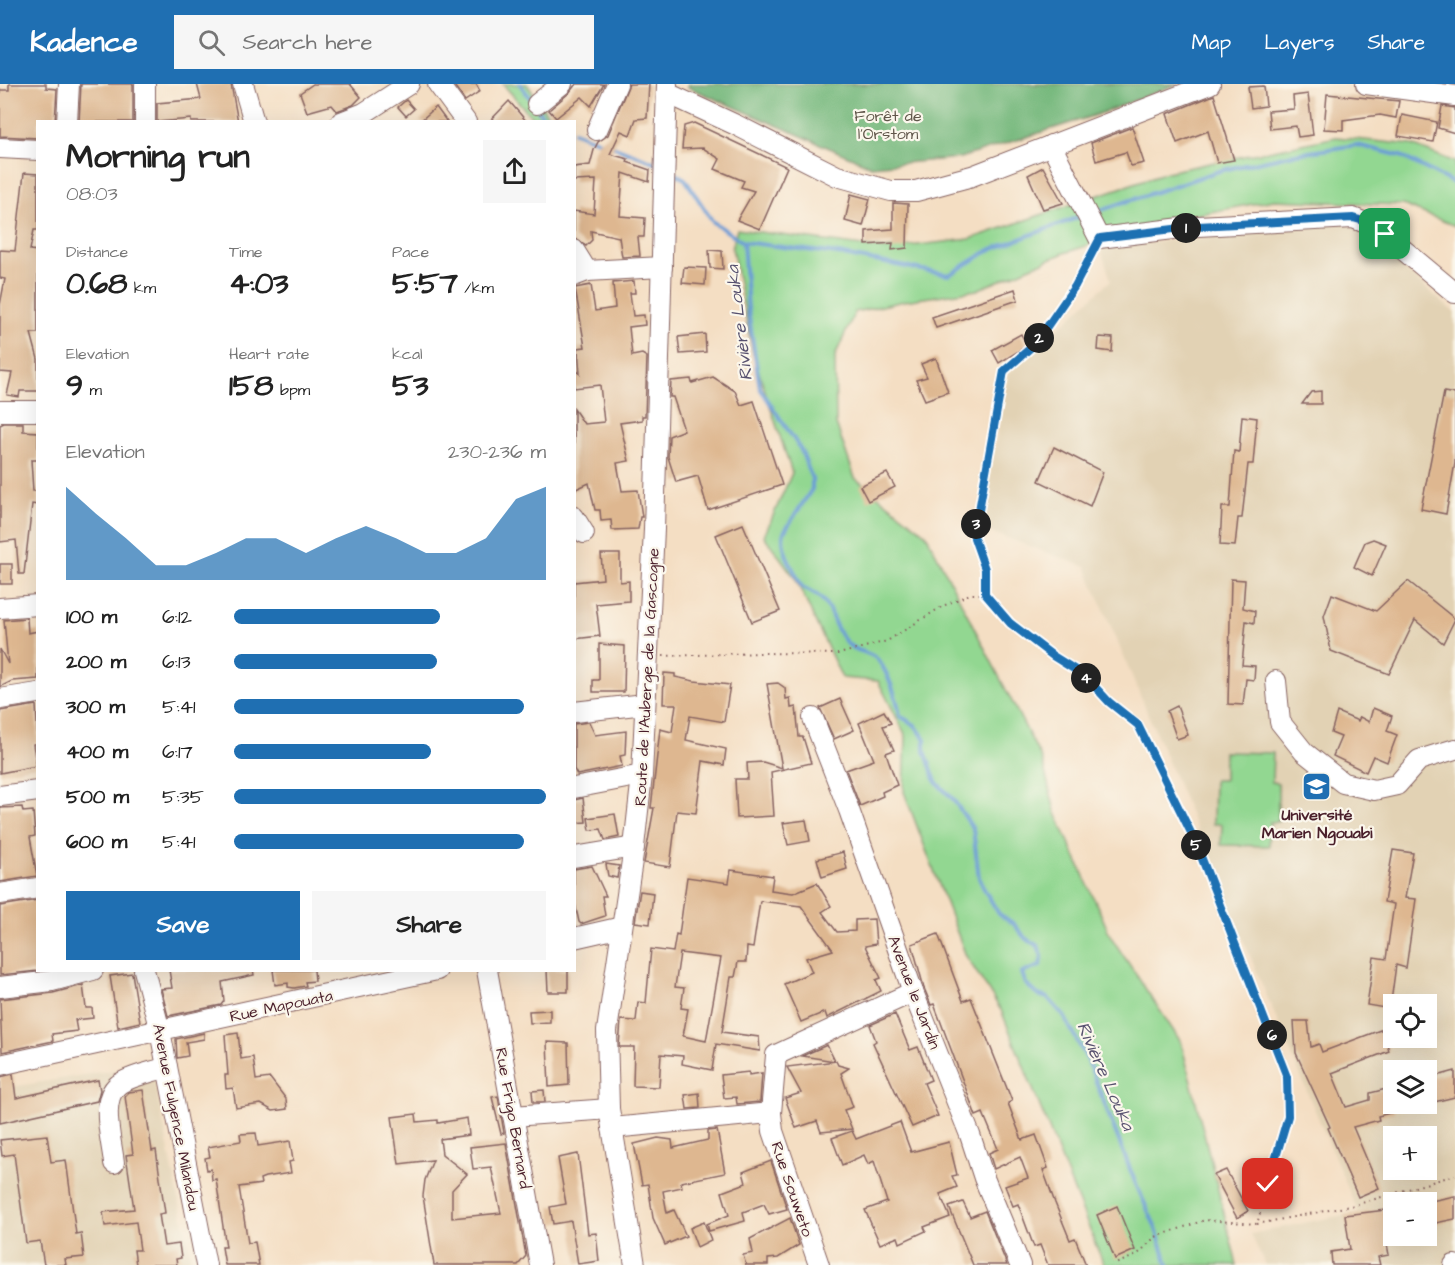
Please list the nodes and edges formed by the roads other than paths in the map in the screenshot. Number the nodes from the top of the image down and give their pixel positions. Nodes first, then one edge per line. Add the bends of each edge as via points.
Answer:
1 (69, 84) edge
2 (145, 84) edge
3 (243, 84) edge
4 (438, 84) edge
5 (562, 84) edge
6 (617, 84) edge
7 (1210, 84) edge
8 (1366, 84) edge
9 (396, 87) edge
10 (1413, 87) edge
11 (667, 89) edge
12 (1455, 96) edge
13 (537, 104) dead end
14 (368, 117) edge
15 (67, 120) edge
16 (145, 120) edge
17 (253, 120) edge
18 (352, 120) edge
19 (465, 120) edge
20 (597, 130) dead end
21 (1051, 145) junction
22 (0, 148) edge
23 (36, 150) edge
24 (576, 258) edge
25 (662, 267) junction
26 (580, 273) edge
27 (1455, 293) edge
28 (0, 411) edge
29 (36, 411) edge
30 (36, 605) edge
31 (0, 608) edge
32 (1276, 681) dead end
33 (36, 693) edge
34 (0, 699) edge
35 (645, 704) junction
36 (576, 712) edge
37 (813, 718) dead end
38 (1455, 749) edge
39 (642, 775) junction
40 (576, 788) edge
41 (36, 791) edge
42 (0, 796) edge
43 (634, 847) junction
44 (576, 857) edge
45 (36, 888) edge
46 (0, 894) edge
47 (622, 927) junction
48 (576, 938) edge
49 (79, 972) edge
50 (145, 972) edge
51 (421, 972) edge
52 (488, 972) edge
53 (52, 976) edge
54 (374, 978) edge
55 (0, 987) edge
56 (913, 992) junction
57 (160, 1031) junction
58 (0, 1065) edge
59 (167, 1066) junction
60 (771, 1113) junction
61 (513, 1116) junction
62 (610, 1118) junction
63 (114, 1163) dead end
64 (206, 1265) edge
65 (540, 1265) edge
66 (635, 1265) edge
67 (819, 1265) edge
68 (1020, 1265) edge

1 - 15 street
2 - 16 street
3 - 17 street
4 - 19 street
5 - 13 street
6 - 20 street
7 - 21 street
8 - 10 street
9 - 14 street
10 - 12 street
11 - 21 street via 837,176 891,190 916,191 972,176
11 - 25 street, Route de l'Auberge de la Gascogne
14 - 18 street
21 - 27 street via 1100,238 1209,226 1353,218 1376,227
22 - 23 street
24 - 26 street
25 - 26 street
25 - 35 street, Route de l'Auberge de la Gascogne
28 - 29 street
30 - 31 street
32 - 38 street via 1280,722 1304,752 1343,783 1374,790 1396,785 1419,760
33 - 34 street
35 - 36 street
35 - 39 street, Route de l'Auberge de la Gascogne
37 - 56 street, Avenue le Jardin
39 - 40 street
39 - 43 street, Route de l'Auberge de la Gascogne
41 - 42 street
43 - 44 street
43 - 47 street, Route de l'Auberge de la Gascogne
45 - 46 street
47 - 48 street
47 - 62 street, Route de l'Auberge de la Gascogne via 608,1031
49 - 53 street
50 - 57 street, Avenue Fulgence Milandou
51 - 54 street, Rue Mapouata
52 - 61 street, Rue Frigo Bernard
53 - 55 street
54 - 57 street, Rue Mapouata
56 - 60 street, Rue Souweto via 776,1055
56 - 68 street, Avenue le Jardin
57 - 58 street, Rue Mapouata
57 - 59 street, Avenue Fulgence Milandou
59 - 63 street via 119,1084 111,1092 108,1103
59 - 64 street, Avenue Fulgence Milandou
60 - 62 street
60 - 67 street, Rue Souweto via 780,1152
61 - 62 street
61 - 65 street, Rue Frigo Bernard
62 - 66 street, Route de l'Auberge de la Gascogne

